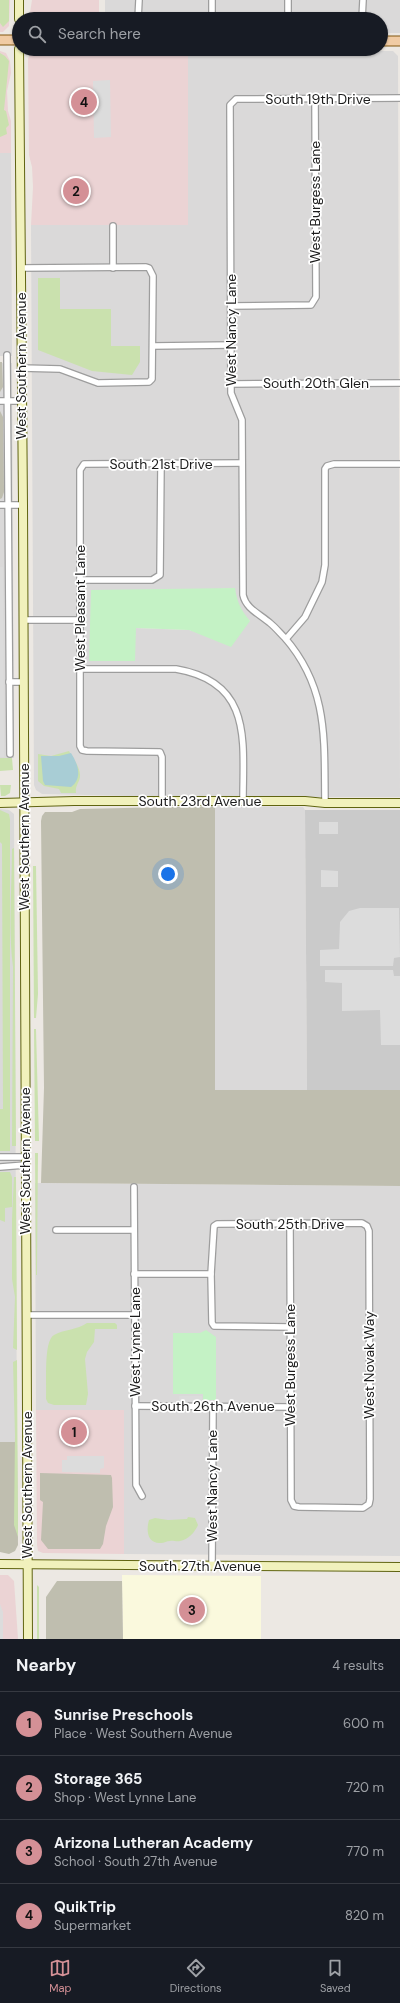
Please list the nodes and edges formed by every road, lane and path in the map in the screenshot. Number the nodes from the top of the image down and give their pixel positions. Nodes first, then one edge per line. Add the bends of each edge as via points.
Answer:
1 (19, 0) edge
2 (139, 0) edge
3 (212, 0) edge
4 (288, 0) edge
5 (362, 0) edge
6 (19, 12) edge
7 (138, 12) edge
8 (212, 12) edge
9 (288, 12) edge
10 (362, 12) edge
11 (0, 40) edge
12 (12, 40) edge
13 (400, 41) edge
14 (388, 42) edge
15 (19, 56) edge
16 (315, 98) junction
17 (400, 98) edge
18 (236, 99) joint
19 (113, 226) dead end
20 (21, 268) junction
21 (113, 268) junction
22 (231, 306) junction
23 (231, 345) junction
24 (153, 346) junction
25 (7, 355) dead end
26 (21, 368) junction
27 (400, 383) edge
28 (231, 384) junction
29 (0, 401) edge
30 (8, 401) junction
31 (22, 401) junction
32 (242, 463) junction
33 (161, 464) junction
34 (400, 464) edge
35 (81, 466) joint
36 (0, 505) edge
37 (8, 505) junction
38 (23, 505) junction
39 (80, 580) junction
40 (23, 620) junction
41 (80, 620) junction
42 (286, 639) junction
43 (81, 669) junction
44 (9, 682) junction
45 (23, 682) junction
46 (10, 754) dead end
47 (162, 801) junction
48 (243, 801) junction
49 (23, 802) junction
50 (0, 803) edge
51 (325, 803) junction
52 (400, 803) edge
53 (0, 1156) edge
54 (25, 1161) junction
55 (0, 1166) edge
56 (134, 1187) dead end
57 (290, 1224) junction
58 (367, 1226) joint
59 (56, 1230) dead end
60 (134, 1230) junction
61 (134, 1274) junction
62 (211, 1274) junction
63 (26, 1315) junction
64 (134, 1315) junction
65 (290, 1327) junction
66 (135, 1406) junction
67 (212, 1406) junction
68 (290, 1407) junction
69 (142, 1496) dead end
70 (294, 1506) joint
71 (0, 1564) edge
72 (28, 1565) junction
73 (212, 1566) junction
74 (400, 1567) edge
75 (28, 1639) edge

1 - 6 main road
2 - 7 street
3 - 8 street
4 - 9 street
5 - 10 street
11 - 12 main road
13 - 14 main road
15 - 20 main road, West Southern Avenue
16 - 17 street, South 19th Drive
16 - 18 street, South 19th Drive
16 - 22 street, West Burgess Lane via 316,297 311,305
18 - 22 street, West Nancy Lane via 230,105
19 - 21 street
20 - 21 street
20 - 26 main road, West Southern Avenue
21 - 24 street via 149,268 153,276
22 - 23 street, West Nancy Lane
23 - 24 street
23 - 28 street, West Nancy Lane
24 - 26 street via 152,379 145,384 98,383 60,369
25 - 30 street, West Southern Avenue
26 - 31 main road, West Southern Avenue
27 - 28 street, South 20th Glen
28 - 32 street, West Nancy Lane via 232,396 242,420
29 - 30 street
30 - 31 street
30 - 37 street, West Southern Avenue
31 - 38 main road, West Southern Avenue
32 - 33 street, South 21st Drive
32 - 42 street, West Nancy Lane via 244,598 247,606
33 - 35 street, South 21st Drive
33 - 39 street via 161,573 156,579
34 - 42 street via 334,464 325,469 325,565 322,582 318,595 305,617
35 - 39 street, West Pleasant Lane
36 - 37 street
37 - 38 street
37 - 44 street, West Southern Avenue
38 - 40 main road, West Southern Avenue
39 - 41 street, West Pleasant Lane
40 - 41 street
40 - 45 main road, West Southern Avenue
41 - 43 street, West Pleasant Lane
42 - 51 street via 303,664 318,696 324,733
43 - 47 street, West Pleasant Lane via 82,750 157,751 161,754
43 - 48 street via 176,669 189,671 214,684 231,701 241,722 244,737
44 - 45 street
44 - 46 street, West Southern Avenue
45 - 49 main road, West Southern Avenue
47 - 48 main road, South 23rd Avenue
47 - 49 main road, South 23rd Avenue
48 - 51 main road, South 23rd Avenue
49 - 50 main road, South 23rd Avenue
49 - 54 main road, West Southern Avenue
51 - 52 main road, South 23rd Avenue
53 - 54 street
54 - 55 street
54 - 63 main road, West Southern Avenue
56 - 60 street, West Lynne Lane
57 - 58 street, South 25th Drive
57 - 62 street, South 25th Drive via 217,1224 214,1226
57 - 65 street, West Burgess Lane
58 - 70 street, West Novak Way via 368,1504 363,1508
59 - 60 street
60 - 61 street, West Lynne Lane
61 - 62 street
61 - 64 street, West Lynne Lane
62 - 65 street via 214,1326
63 - 64 street
63 - 72 main road, West Southern Avenue
64 - 66 street, West Lynne Lane
65 - 68 street, West Burgess Lane
66 - 67 street, South 26th Avenue
66 - 69 street, West Lynne Lane via 136,1485
67 - 68 street, South 26th Avenue
67 - 73 street, West Nancy Lane
68 - 70 street, West Burgess Lane via 291,1500
71 - 72 main road, South 27th Avenue
72 - 73 main road, South 27th Avenue
72 - 75 main road, West Southern Avenue
73 - 74 main road, South 27th Avenue

